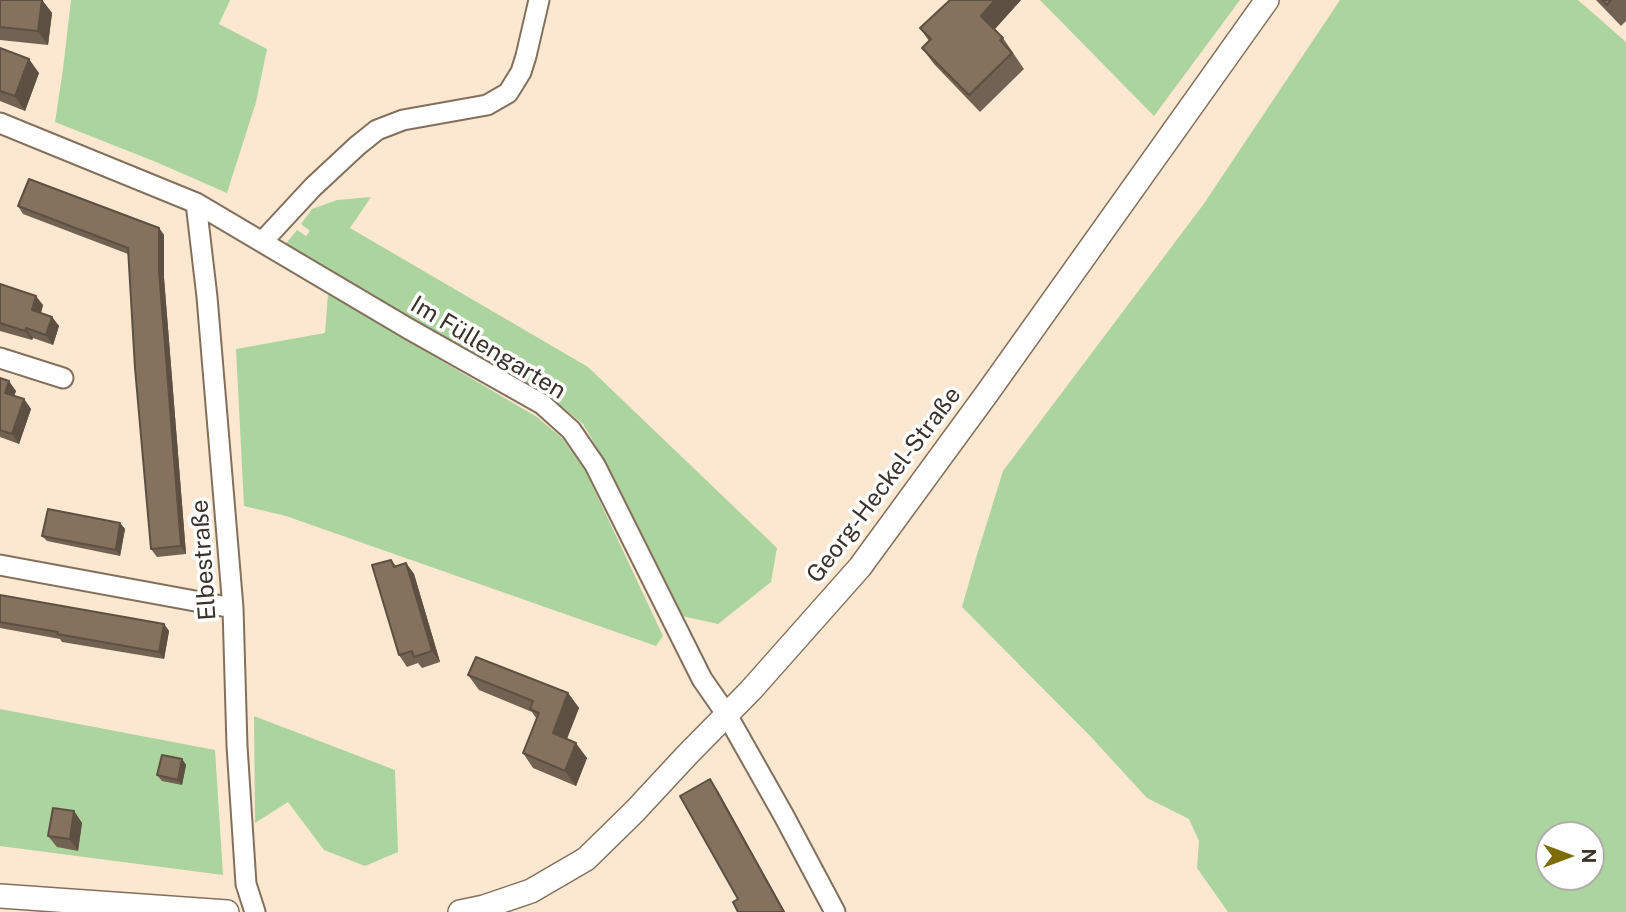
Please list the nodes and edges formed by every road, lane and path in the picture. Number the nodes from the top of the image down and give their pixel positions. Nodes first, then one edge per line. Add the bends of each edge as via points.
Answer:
1 (539, 0) edge
2 (1267, 0) edge
3 (0, 123) edge
4 (196, 203) junction
5 (262, 242) junction
6 (0, 358) edge
7 (63, 378) dead end
8 (0, 565) edge
9 (233, 608) junction
10 (727, 715) junction
11 (0, 896) edge
12 (227, 912) edge
13 (255, 912) edge
14 (460, 912) edge
15 (835, 912) edge

1 - 5 street via 527,56 508,93 487,105 403,120 377,130 313,187
2 - 10 street, Georg-Heckel-Straße via 860,567
3 - 4 street, Im Füllengarten
4 - 5 street, Im Füllengarten
4 - 9 street, Elbestraße
5 - 10 street, Im Füllengarten via 541,404 571,430 595,465 702,679
6 - 7 street
8 - 9 street
9 - 13 street, Elbestraße via 246,884
10 - 14 street, Georg-Heckel-Straße via 586,859 531,891
10 - 15 street, Im Füllengarten
11 - 12 street

